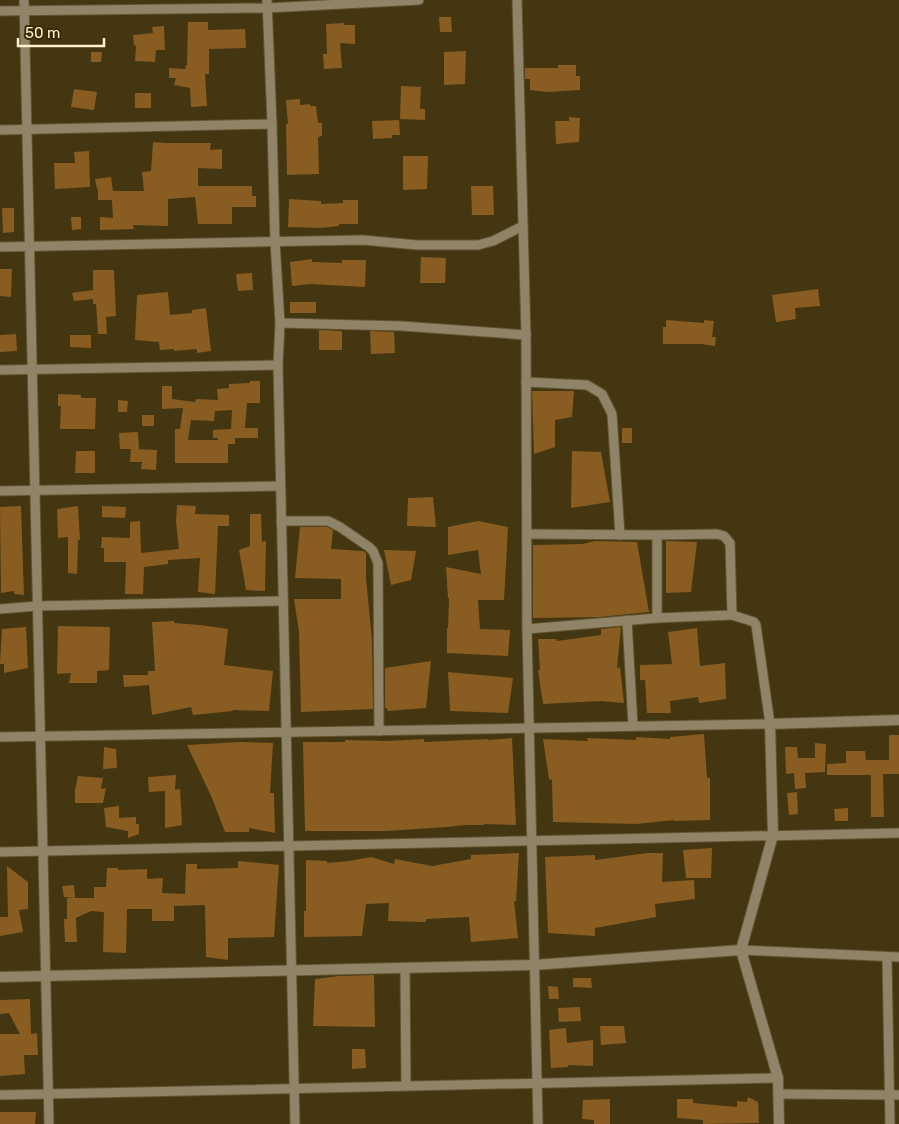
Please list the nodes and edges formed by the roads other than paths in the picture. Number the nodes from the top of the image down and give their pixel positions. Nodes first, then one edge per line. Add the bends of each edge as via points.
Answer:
1 (24, 0) edge
2 (419, 0) edge
3 (517, 0) edge
4 (267, 4) edge
5 (24, 10) junction
6 (0, 11) edge
7 (272, 124) junction
8 (0, 130) edge
9 (27, 130) junction
10 (523, 226) junction
11 (275, 242) junction
12 (0, 247) edge
13 (29, 247) junction
14 (280, 323) junction
15 (526, 335) junction
16 (278, 365) junction
17 (0, 370) edge
18 (32, 370) junction
19 (526, 382) junction
20 (280, 486) junction
21 (0, 491) edge
22 (35, 491) junction
23 (281, 521) junction
24 (527, 534) junction
25 (620, 535) junction
26 (656, 535) junction
27 (283, 601) junction
28 (37, 606) junction
29 (0, 609) edge
30 (732, 615) junction
31 (657, 618) junction
32 (628, 620) junction
33 (526, 629) junction
34 (899, 720) edge
35 (770, 724) junction
36 (633, 726) junction
37 (529, 728) junction
38 (379, 731) junction
39 (286, 733) junction
40 (0, 737) edge
41 (40, 737) junction
42 (899, 833) edge
43 (773, 835) junction
44 (531, 840) junction
45 (288, 846) junction
46 (43, 851) junction
47 (0, 852) edge
48 (741, 950) junction
49 (899, 957) edge
50 (887, 958) junction
51 (534, 966) junction
52 (405, 968) junction
53 (291, 971) junction
54 (46, 976) junction
55 (0, 977) edge
56 (778, 1078) junction
57 (537, 1084) junction
58 (406, 1086) junction
59 (294, 1089) junction
60 (48, 1094) junction
61 (779, 1094) junction
62 (0, 1095) edge
63 (894, 1095) edge
64 (49, 1124) edge
65 (295, 1124) edge
66 (538, 1124) edge
67 (779, 1124) edge
68 (890, 1124) edge

1 - 5 street
2 - 4 street
3 - 10 street
4 - 5 street
4 - 7 street
5 - 6 street
5 - 9 street
7 - 9 street
7 - 11 street
8 - 9 street
9 - 13 street
10 - 11 street via 478,245 417,245 363,240
10 - 15 street
11 - 13 street
11 - 14 street
12 - 13 street
13 - 18 street
14 - 15 street via 402,326
14 - 16 street
15 - 19 street
16 - 18 street
16 - 20 street
17 - 18 street
18 - 22 street
19 - 24 street
19 - 25 street via 587,385 602,394 612,414
20 - 22 street
20 - 23 street
21 - 22 street
22 - 28 street
23 - 27 street
23 - 38 street via 328,521 373,551 378,563
24 - 25 street
24 - 33 street
25 - 26 street
26 - 30 street via 724,536 730,543
26 - 31 street
27 - 28 street
27 - 39 street
28 - 29 street
28 - 41 street
30 - 31 street
30 - 35 street via 756,625
31 - 32 street
32 - 33 street
32 - 36 street
33 - 37 street
34 - 35 street
35 - 36 street
35 - 43 street
36 - 37 street
37 - 38 street
37 - 44 street
38 - 39 street
39 - 41 street
39 - 45 street
40 - 41 street
41 - 46 street
42 - 43 street
43 - 44 street
43 - 48 street
44 - 45 street
44 - 51 street
45 - 46 street
45 - 53 street
46 - 47 street
46 - 54 street
48 - 50 street
48 - 51 street
48 - 56 street
49 - 50 street
50 - 63 street
51 - 52 street
51 - 57 street
52 - 53 street
52 - 58 street
53 - 54 street
53 - 59 street
54 - 55 street
54 - 60 street
56 - 57 street
56 - 61 street
57 - 58 street
57 - 66 street
58 - 59 street
59 - 60 street
59 - 65 street
60 - 62 street
60 - 64 street
61 - 63 street
61 - 67 street
63 - 68 street

